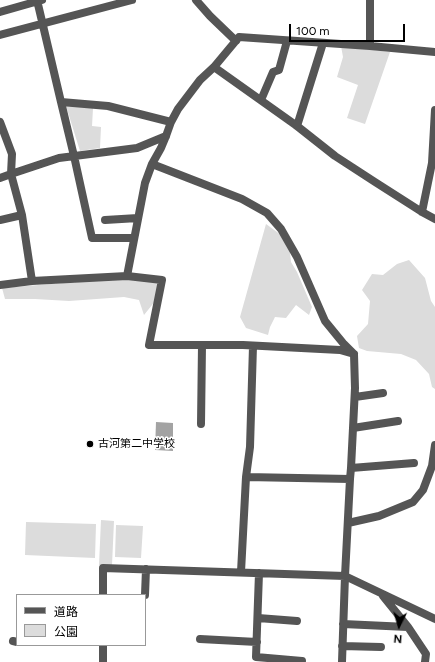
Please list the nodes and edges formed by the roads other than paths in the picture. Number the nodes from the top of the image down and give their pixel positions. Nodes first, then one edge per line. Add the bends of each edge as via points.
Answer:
1 (39, 0) edge
2 (132, 0) edge
3 (196, 0) edge
4 (370, 0) edge
5 (0, 12) edge
6 (42, 24) junction
7 (0, 35) edge
8 (236, 41) junction
9 (288, 41) junction
10 (323, 43) junction
11 (370, 46) junction
12 (435, 52) edge
13 (214, 67) junction
14 (260, 100) junction
15 (61, 102) junction
16 (435, 111) edge
17 (0, 122) edge
18 (171, 122) junction
19 (297, 126) junction
20 (166, 136) junction
21 (434, 137) edge
22 (74, 156) junction
23 (152, 164) junction
24 (11, 174) junction
25 (433, 175) edge
26 (0, 178) edge
27 (422, 212) junction
28 (22, 215) junction
29 (138, 218) junction
30 (0, 220) edge
31 (105, 220) dead end
32 (435, 220) edge
33 (134, 238) junction
34 (127, 276) junction
35 (32, 281) junction
36 (0, 285) edge
37 (202, 345) junction
38 (253, 346) junction
39 (354, 354) junction
40 (383, 392) dead end
41 (354, 397) junction
42 (398, 421) dead end
43 (201, 424) dead end
44 (353, 428) junction
45 (435, 445) edge
46 (414, 463) dead end
47 (351, 468) junction
48 (246, 477) junction
49 (350, 479) junction
50 (348, 523) junction
51 (146, 569) junction
52 (242, 572) junction
53 (259, 573) junction
54 (345, 576) junction
55 (103, 594) edge
56 (145, 594) edge
57 (382, 594) junction
58 (258, 618) junction
59 (435, 619) edge
60 (296, 621) dead end
61 (343, 624) junction
62 (408, 627) junction
63 (200, 639) dead end
64 (257, 642) junction
65 (103, 646) edge
66 (342, 646) junction
67 (381, 647) dead end
68 (302, 661) dead end
69 (103, 662) edge
70 (342, 662) edge
71 (425, 662) edge

1 - 5 street
1 - 6 street
2 - 6 street
3 - 8 street
4 - 11 street
6 - 7 street
6 - 15 street
8 - 9 street via 239,37
8 - 13 street
9 - 10 street
9 - 14 street via 279,70 273,72
10 - 11 street
10 - 19 street
11 - 12 street
13 - 14 street
13 - 18 street via 200,80
14 - 19 street
15 - 18 street via 108,106
15 - 22 street
16 - 21 street
17 - 24 street via 12,154
18 - 20 street
19 - 27 street via 336,156
20 - 22 street via 136,148
20 - 23 street
21 - 25 street
22 - 24 street via 59,158
22 - 33 street via 92,238
23 - 29 street via 145,183
23 - 39 street via 242,199 267,213 281,229 297,257 325,321
24 - 26 street
24 - 28 street
25 - 27 street
27 - 32 street
28 - 30 street
28 - 35 street
29 - 31 street
29 - 33 street
33 - 34 street
34 - 35 street
34 - 37 street via 162,280 150,345
35 - 36 street
37 - 38 street
37 - 43 street
38 - 39 street via 340,350
38 - 48 street via 250,448
39 - 41 street
40 - 41 street
41 - 44 street
42 - 44 street
44 - 47 street
45 - 50 street via 432,466 423,490 413,502 379,516
46 - 47 street
47 - 49 street
48 - 49 street
48 - 52 street
49 - 50 street
50 - 54 street
51 - 52 street
51 - 55 street via 103,568
51 - 56 street
52 - 53 street
53 - 54 street
53 - 58 street
54 - 57 street
54 - 61 street
57 - 59 street
57 - 62 street
58 - 60 street
58 - 64 street
61 - 62 street
61 - 66 street
62 - 71 street via 426,654
63 - 64 street
64 - 68 street via 256,657
65 - 69 street
66 - 67 street
66 - 70 street

